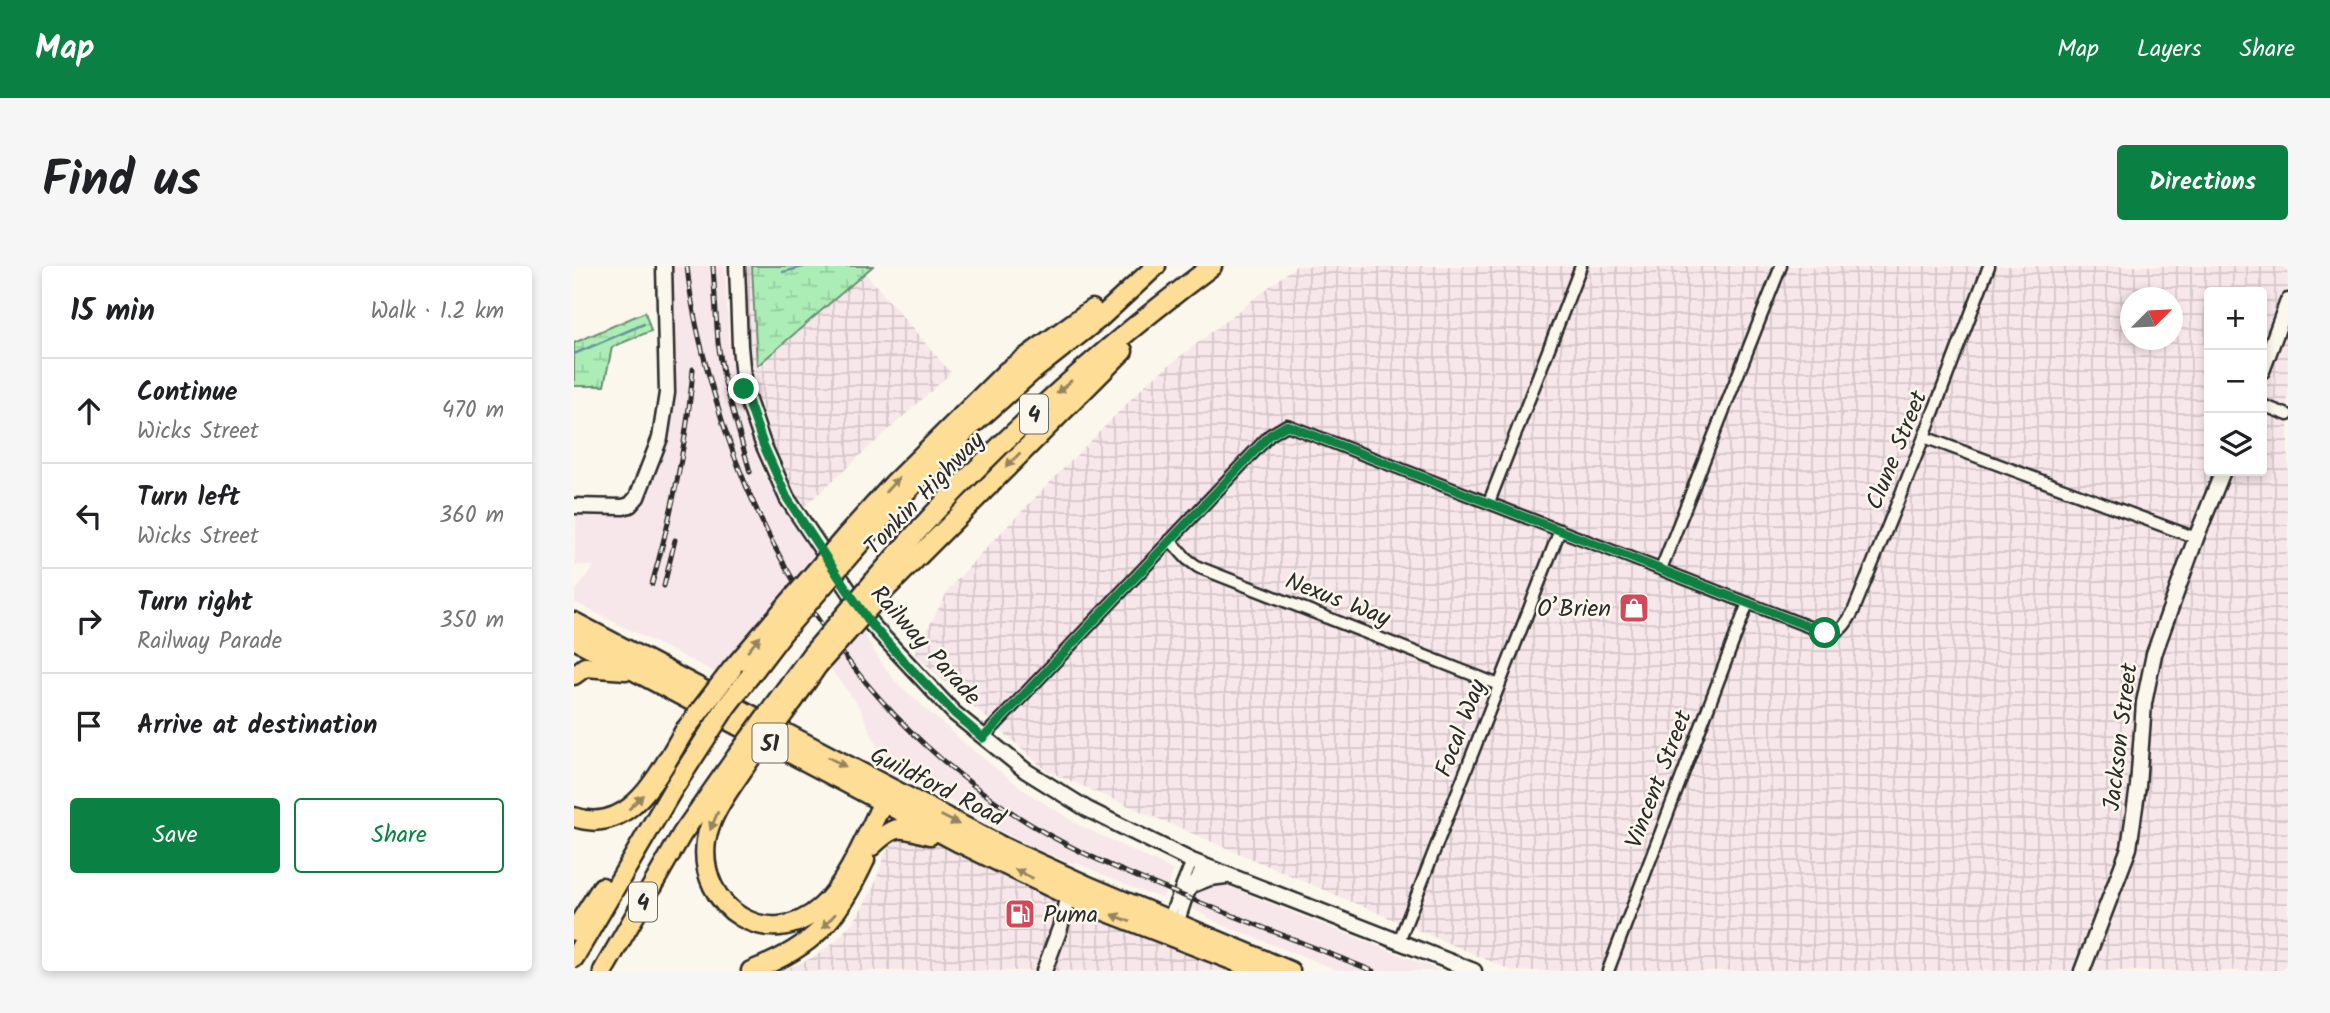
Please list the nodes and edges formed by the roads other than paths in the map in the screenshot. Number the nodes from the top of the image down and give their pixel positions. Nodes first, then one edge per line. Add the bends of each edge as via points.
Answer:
1 (664, 266) edge
2 (737, 266) edge
3 (1154, 266) edge
4 (1581, 266) edge
5 (1781, 266) edge
6 (1989, 266) edge
7 (1206, 270) edge
8 (2288, 301) edge
9 (2267, 358) edge
10 (2267, 407) edge
11 (2288, 415) edge
12 (1924, 437) junction
13 (2221, 476) edge
14 (1489, 502) junction
15 (574, 506) edge
16 (1560, 530) junction
17 (2196, 538) junction
18 (1170, 540) junction
19 (1661, 569) junction
20 (1748, 603) junction
21 (780, 625) junction
22 (580, 636) edge
23 (574, 669) edge
24 (629, 670) junction
25 (574, 675) edge
26 (1499, 685) junction
27 (983, 738) junction
28 (742, 759) junction
29 (852, 786) junction
30 (673, 789) junction
31 (890, 798) junction
32 (574, 817) edge
33 (960, 843) junction
34 (867, 846) junction
35 (1198, 863) junction
36 (1231, 876) junction
37 (1192, 885) junction
38 (1076, 890) junction
39 (632, 921) junction
40 (1170, 929) junction
41 (574, 931) edge
42 (1399, 941) junction
43 (574, 958) edge
44 (603, 971) edge
45 (609, 971) edge
46 (751, 971) edge
47 (1044, 971) edge
48 (1260, 971) edge
49 (1290, 971) edge
50 (1474, 971) edge
51 (1608, 971) edge
52 (2082, 971) edge

1 - 15 street via 667,393 660,438 630,505
2 - 27 street, Railway Parade via 744,389 787,498 872,625
21 -> 3 highway, Tonkin Highway / 4, bridge via 850,543 968,429 1100,318
4 - 14 street
5 - 19 street
6 - 12 street, Clune Street
7 -> 28 highway, Tonkin Highway / 4, bridge via 1061,388 923,522
8 - 9 street
10 - 11 street
12 - 17 street
12 - 20 street, Clune Street via 1853,612 1840,631 1825,633
13 - 17 street, Jackson Street
14 - 16 street
14 - 18 street via 1287,425 1270,435
16 - 19 street
16 - 26 street, Focal Way
17 - 52 street, Jackson Street via 2154,654 2144,703 2129,848
18 - 26 street, Nexus Way via 1198,567
18 - 27 street
19 - 20 street
20 - 51 street, Vincent Street
21 - 30 highway, Tonkin Highway / 4, bridge
32 -> 21 highway, bridge via 594,821 629,809 732,669
22 - 23 highway
22 - 24 highway, Guildford Road / 51
22 -> 31 highway, Guildford Road / 51
24 - 25 highway via 585,667
24 - 29 highway, Guildford Road / 51
26 - 42 street, Focal Way
27 - 35 street, Railway Parade via 1087,809
28 -> 34 highway via 706,839 707,875 732,913 771,927 809,916 823,906
28 - 39 highway, Tonkin Highway / 4 via 682,834
29 - 31 highway, Guildford Road / 51
29 - 34 highway via 862,797
30 - 41 highway, Tonkin Highway via 645,817
30 - 43 highway, Tonkin Highway
31 - 33 highway, Guildford Road / 51
31 - 34 highway
31 -> 38 highway, Guildford Road / 51
33 - 34 highway via 895,828
38 -> 33 highway, Guildford Road / 51
34 -> 46 highway via 849,893 824,928 773,963
35 - 36 street, Railway Parade
35 - 37 street
35 - 40 street via 1179,889
36 - 37 street
36 - 42 street, Railway Parade
37 - 40 street
38 - 40 highway, Guildford Road / 51
38 - 47 street
39 - 44 highway, Tonkin Highway / 4
39 - 45 highway
40 - 48 highway, Guildford Road / 51
40 - 49 highway, Guildford Road / 51
42 - 50 street, Railway Parade

